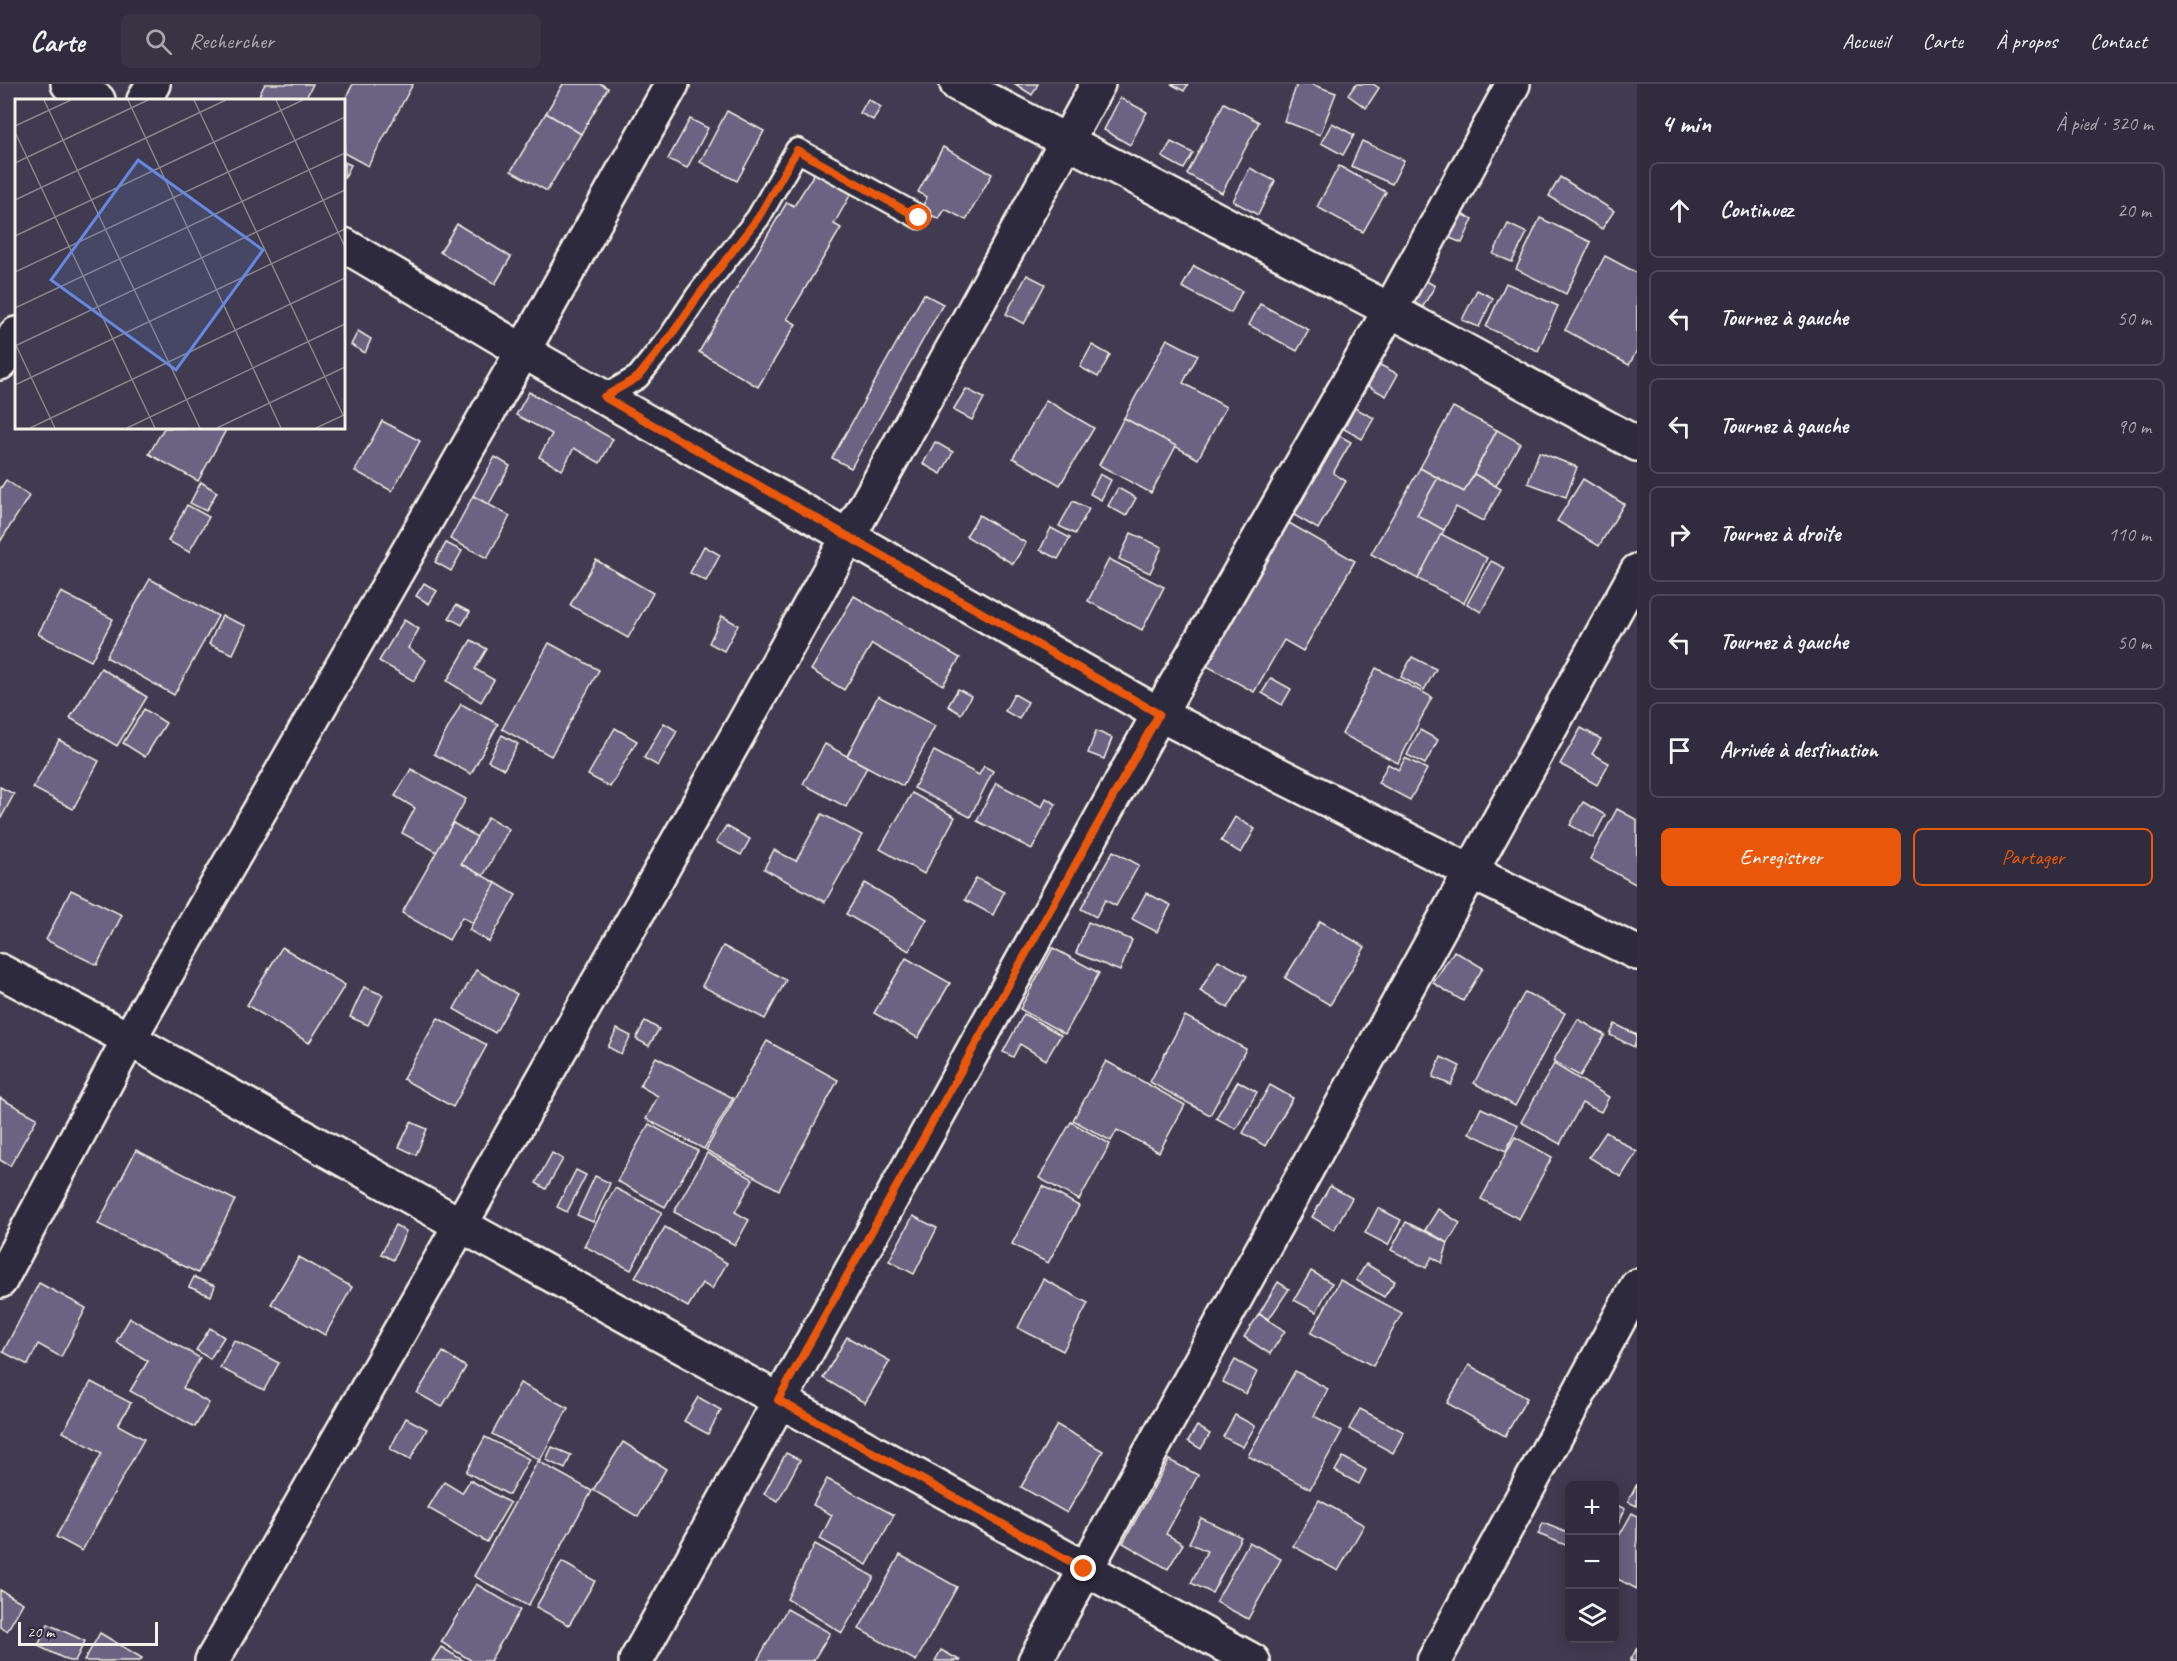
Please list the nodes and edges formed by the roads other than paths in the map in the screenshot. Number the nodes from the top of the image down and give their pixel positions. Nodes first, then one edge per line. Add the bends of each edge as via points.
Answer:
1 (68, 84) edge
2 (153, 84) edge
3 (672, 84) edge
4 (957, 84) edge
5 (1098, 84) edge
6 (1513, 84) edge
7 (96, 99) edge
8 (145, 99) edge
9 (1067, 142) junction
10 (919, 218) dead end
11 (345, 246) edge
12 (1390, 310) junction
13 (15, 335) edge
14 (523, 351) junction
15 (0, 363) edge
16 (604, 397) junction
17 (1637, 444) edge
18 (848, 538) junction
19 (1637, 571) edge
20 (1159, 714) junction
21 (1471, 872) junction
22 (1637, 953) edge
23 (0, 971) edge
24 (129, 1039) junction
25 (461, 1225) junction
26 (0, 1281) edge
27 (1637, 1286) edge
28 (778, 1400) junction
29 (1084, 1569) junction
30 (212, 1661) edge
31 (636, 1661) edge
32 (1035, 1661) edge
33 (1253, 1661) edge
34 (1434, 1661) edge

1 - 7 street
2 - 8 street
3 - 14 street
4 - 9 street
5 - 9 street
6 - 12 street
9 - 12 street
9 - 18 street
10 - 16 lane via 797,150 758,218 670,337 638,377
11 - 14 street
12 - 17 street
12 - 20 street
13 - 15 street
14 - 16 street
14 - 24 street
16 - 18 street
18 - 20 street
18 - 25 street
19 - 21 street
20 - 21 street
20 - 28 street
21 - 22 street
21 - 29 street
23 - 24 street
24 - 25 street
24 - 26 street
25 - 28 street
25 - 30 street
27 - 34 street
28 - 29 street
28 - 31 street
29 - 32 street
29 - 33 street

